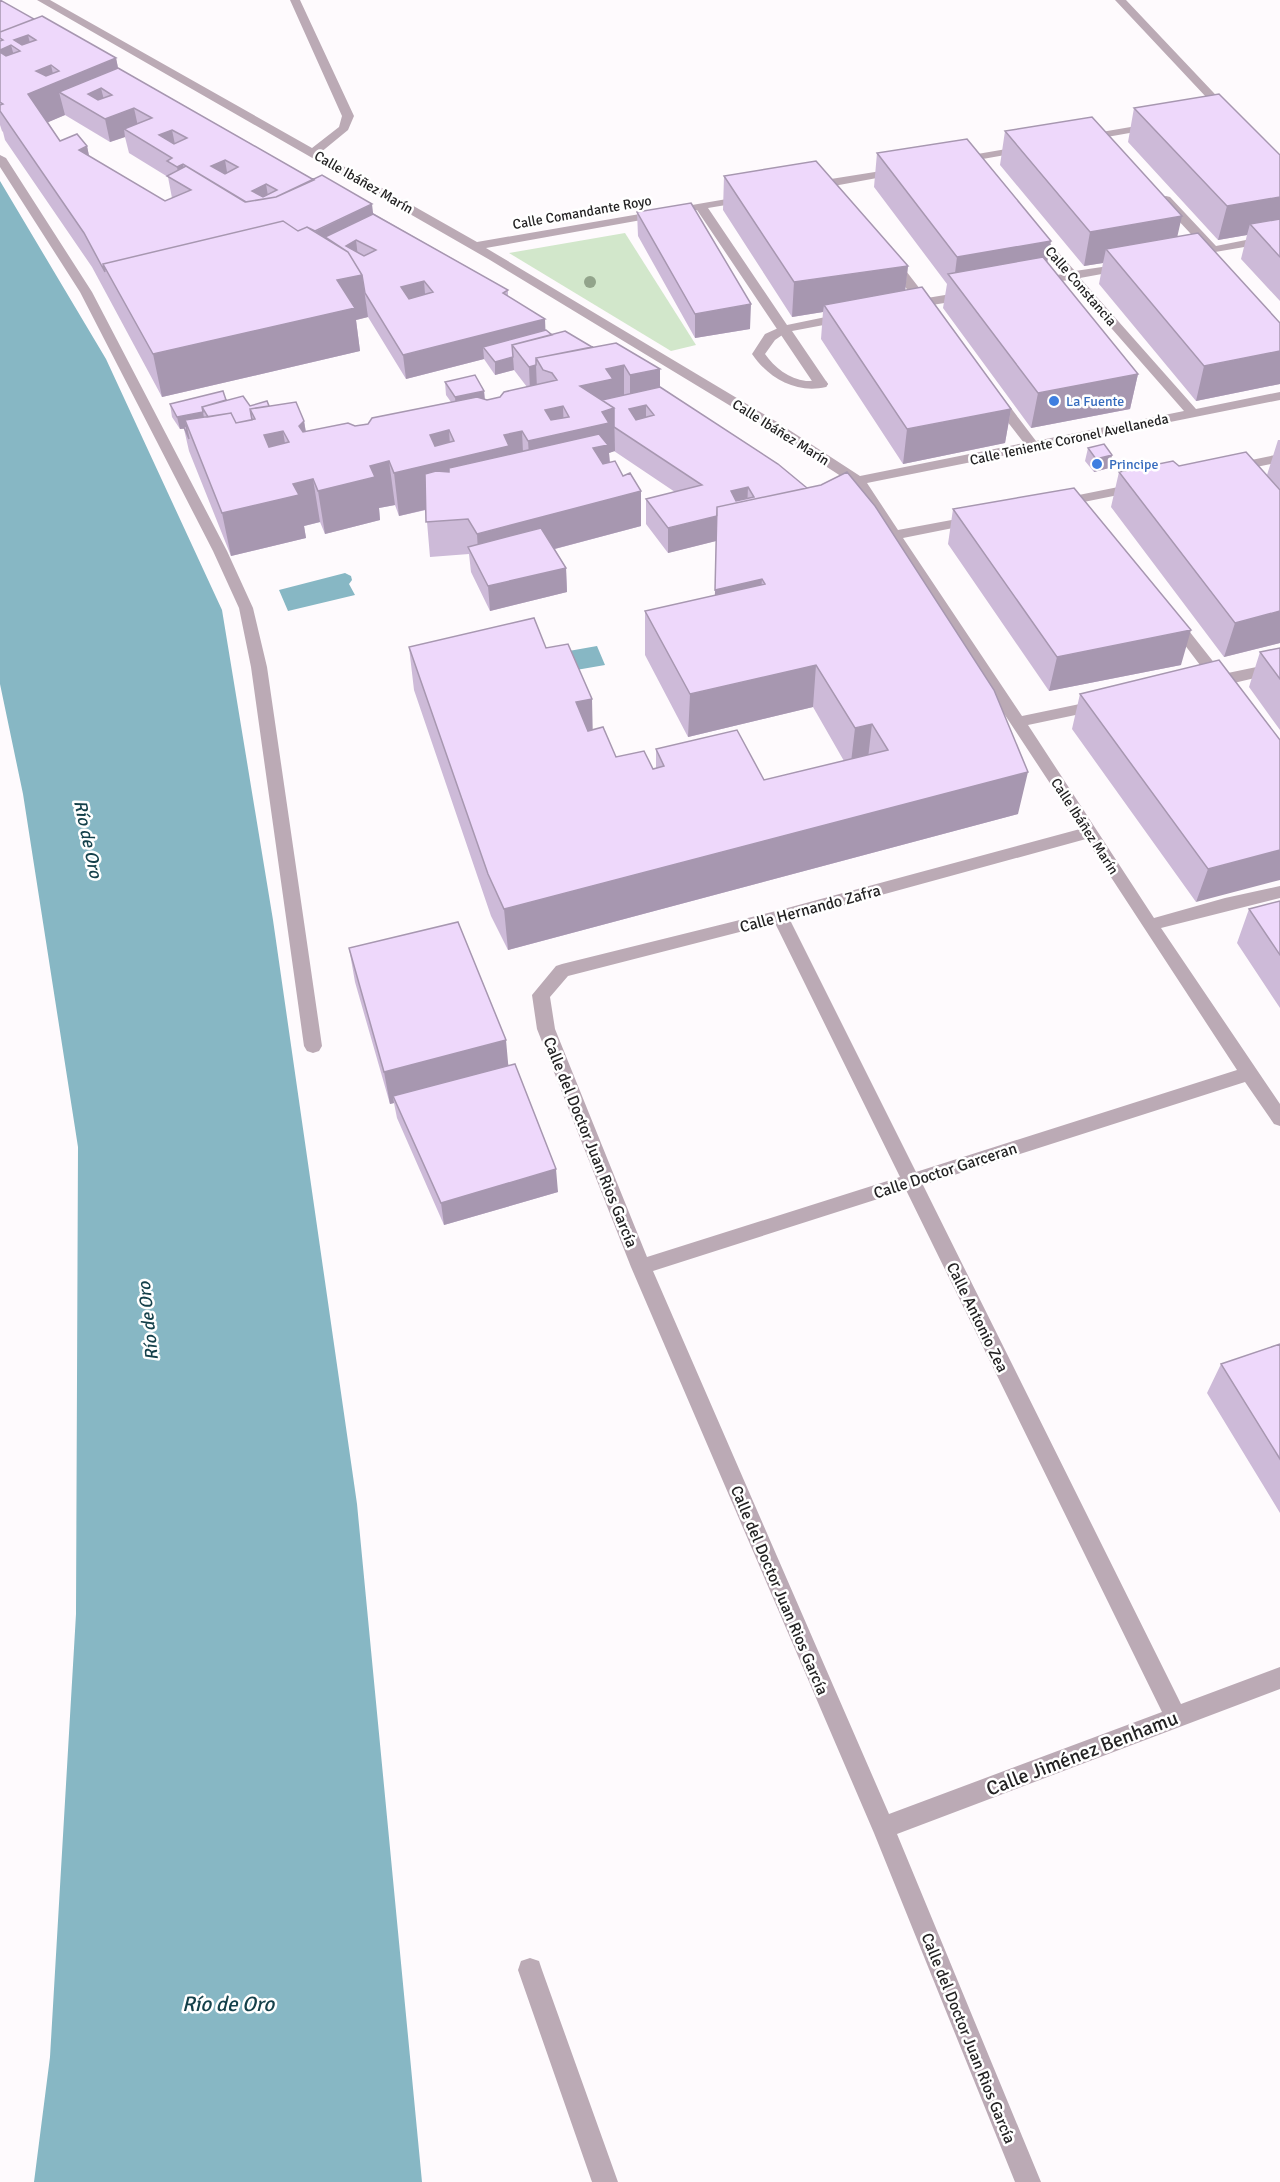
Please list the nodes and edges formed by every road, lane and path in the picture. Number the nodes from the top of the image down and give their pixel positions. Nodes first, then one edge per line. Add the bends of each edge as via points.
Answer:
1 (42, 0) edge
2 (295, 0) edge
3 (1120, 0) edge
4 (1226, 116) edge
5 (1161, 124) edge
6 (1072, 140) edge
7 (1037, 146) edge
8 (313, 153) junction
9 (0, 158) edge
10 (946, 163) edge
11 (912, 169) edge
12 (799, 189) edge
13 (1159, 192) edge
14 (755, 196) edge
15 (700, 206) junction
16 (1024, 222) edge
17 (1280, 237) edge
18 (475, 246) junction
19 (882, 247) edge
20 (1216, 254) junction
21 (1177, 256) edge
22 (1142, 263) edge
23 (1071, 276) junction
24 (1026, 284) edge
25 (981, 292) edge
26 (924, 303) junction
27 (901, 307) edge
28 (854, 316) edge
29 (938, 321) edge
30 (784, 329) junction
31 (985, 384) edge
32 (1280, 396) edge
33 (1193, 413) junction
34 (1033, 446) junction
35 (1280, 458) edge
36 (1229, 472) edge
37 (858, 482) junction
38 (1149, 484) edge
39 (1080, 498) junction
40 (1046, 505) edge
41 (990, 516) edge
42 (1094, 516) edge
43 (895, 535) junction
44 (1164, 607) edge
45 (1280, 667) edge
46 (1220, 680) junction
47 (1198, 684) edge
48 (1233, 697) edge
49 (1110, 703) edge
50 (1018, 722) junction
51 (1089, 833) junction
52 (1280, 892) edge
53 (780, 916) junction
54 (1150, 925) junction
55 (541, 995) joint
56 (313, 1046) dead end
57 (1250, 1073) junction
58 (1280, 1119) edge
59 (911, 1180) junction
60 (641, 1267) junction
61 (1280, 1678) edge
62 (1176, 1717) junction
63 (883, 1828) junction
64 (530, 1970) dead end
65 (605, 2182) edge
66 (1028, 2182) edge

1 - 8 street, Calle Ibáñez Marín
2 - 8 street via 348,116 345,128
3 - 4 street
5 - 6 street via 1110,138
7 - 10 street via 972,163
8 - 18 street, Calle Ibáñez Marín
9 - 56 street via 86,292 246,608 259,668
11 - 12 street via 836,187
13 - 20 street
14 - 15 street, Calle Comandante Royo
15 - 18 street, Calle Comandante Royo
15 - 30 street
16 - 23 street, Calle Constancia
17 - 20 street
18 - 37 street, Calle Ibáñez Marín via 772,425
19 - 26 street
20 - 21 street
22 - 23 street
23 - 24 street
23 - 33 street, Calle Constancia
25 - 26 street
26 - 27 street
26 - 29 street
28 - 30 street
30 - 30 street via 770,338 758,354 765,365 794,382 821,384
31 - 34 street
32 - 33 street, Calle Teniente Coronel Avellaneda
33 - 34 street, Calle Teniente Coronel Avellaneda
34 - 37 street, Calle Teniente Coronel Avellaneda
35 - 36 street
37 - 43 street, Calle Ibáñez Marín
38 - 39 street
39 - 40 street
39 - 42 street
41 - 43 street
43 - 50 street, Calle Ibáñez Marín
44 - 46 street
45 - 46 street
46 - 47 street
46 - 48 street
49 - 50 street
50 - 51 street, Calle Ibáñez Marín
51 - 53 street, Calle Hernando Zafra
51 - 54 street, Calle Ibáñez Marín
52 - 54 street
53 - 55 street, Calle Hernando Zafra via 562,971
53 - 59 street, Calle Antonio Zea
54 - 57 street, Calle Ibáñez Marín
55 - 60 street, Calle del Doctor Juan Rios García via 546,1029
57 - 58 street, Calle Ibáñez Marín
57 - 59 street, Calle Doctor Garceran
59 - 60 street, Calle Doctor Garceran
59 - 62 street, Calle Antonio Zea
60 - 63 street, Calle del Doctor Juan Rios García
61 - 62 street, Calle Jiménez Benhamu
62 - 63 street, Calle Jiménez Benhamu
63 - 66 street, Calle del Doctor Juan Rios García
64 - 65 street

